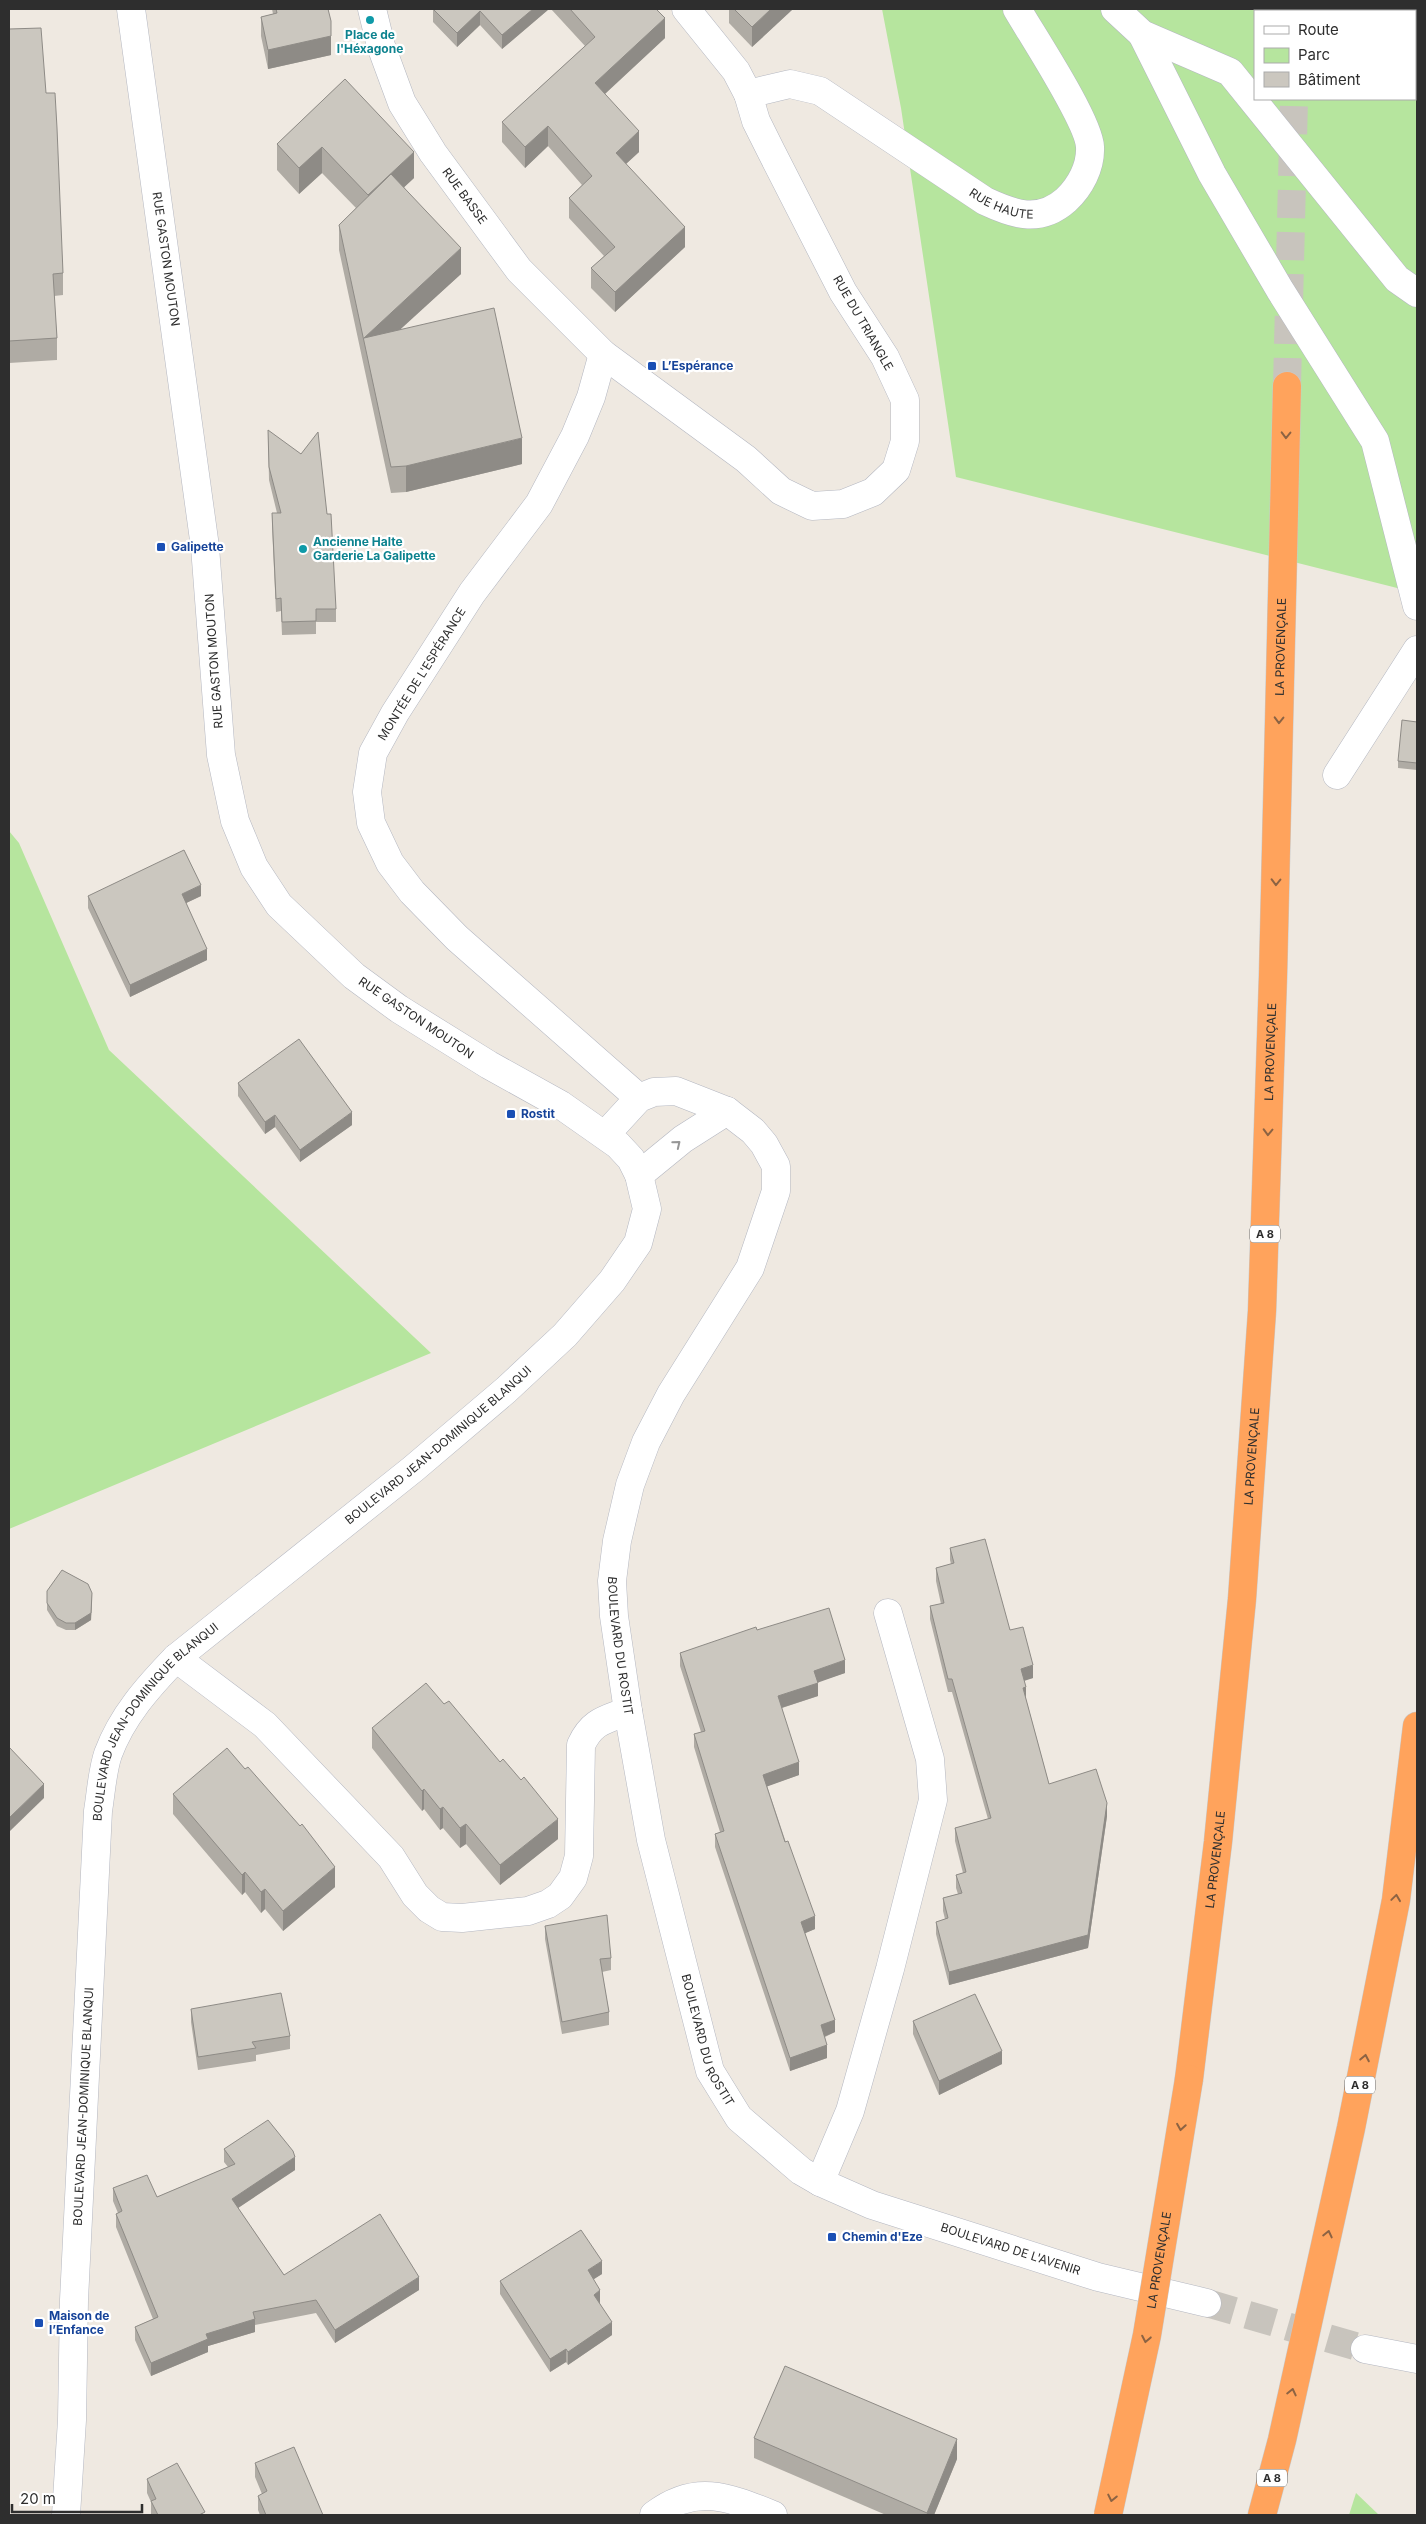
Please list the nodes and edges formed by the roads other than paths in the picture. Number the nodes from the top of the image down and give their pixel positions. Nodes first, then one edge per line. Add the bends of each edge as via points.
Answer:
1 (131, 9) edge
2 (372, 9) edge
3 (686, 9) edge
4 (1017, 9) edge
5 (1115, 9) edge
6 (1142, 34) junction
7 (748, 94) junction
8 (1417, 293) edge
9 (603, 354) junction
10 (1287, 386) tunnel mouth
11 (1417, 606) edge
12 (1417, 650) edge
13 (1337, 775) dead end
14 (639, 1098) junction
15 (727, 1111) junction
16 (606, 1134) junction
17 (639, 1175) junction
18 (888, 1613) dead end
19 (176, 1658) junction
20 (628, 1711) junction
21 (1417, 1726) edge
22 (820, 2182) junction
23 (1207, 2303) tunnel mouth
24 (1365, 2349) tunnel mouth
25 (1417, 2359) edge
26 (66, 2515) edge
27 (654, 2515) edge
28 (773, 2515) edge
29 (1108, 2515) edge
30 (1262, 2515) edge

1 - 16 street, RUE GASTON MOUTON via 205,547 221,755 235,821 254,867 279,905 354,976 399,1010
2 - 9 street, RUE BASSE via 381,46 402,103 433,153 519,270
3 - 7 street, RUE DU TRIANGLE via 736,70
4 - 7 street, RUE HAUTE via 1081,119 1090,145 1089,163 1076,191 1060,206 1035,216 1010,213 984,201 820,91 790,84
5 - 6 street
6 - 8 street via 1230,72 1397,279
6 - 11 street via 1212,174 1375,441
7 - 9 street, RUE DU TRIANGLE via 756,121 843,292 885,357 905,400 905,441 896,470 873,492 843,504 812,506 781,491 739,454
9 - 14 street, MONTÉE DE L'ESPÉRANCE via 591,397 575,436 539,504 472,593 395,714 373,753 367,792 371,823 390,863 412,892 457,938
10 -> 29 highway, LA PROVENÇALE / A 8, bridge via 1274,976 1262,1311 1241,1609 1218,1842 1189,2079 1147,2335
12 - 13 street
14 - 15 street, BOULEVARD DU ROSTIT via 654,1092 676,1091
14 - 16 street
17 -> 15 street via 683,1139
15 - 20 street, BOULEVARD DU ROSTIT via 764,1144 776,1166 776,1191 750,1268 671,1394 646,1442 630,1485 612,1581
16 - 17 street, BOULEVARD JEAN-DOMINIQUE BLANQUI via 631,1159
17 - 19 street, BOULEVARD JEAN-DOMINIQUE BLANQUI via 647,1209 638,1243 612,1281 565,1335 420,1463
18 - 22 street via 930,1759 933,1800 850,2110
19 - 20 street via 265,1725 391,1857 415,1895 442,1917 462,1918 528,1910 548,1904 560,1896 573,1878 579,1856 581,1745 587,1732 597,1723
19 - 26 street, BOULEVARD JEAN-DOMINIQUE BLANQUI via 126,1716 108,1755 98,1811
20 - 22 street, BOULEVARD DU ROSTIT via 651,1840 710,2071 739,2118 801,2171
30 -> 21 highway, A 8 via 1282,2440 1351,2128 1396,1900
22 - 23 street, BOULEVARD DE L'AVENIR via 872,2205 1098,2277
24 - 25 street
27 - 28 street via 678,2499 699,2494 739,2501

